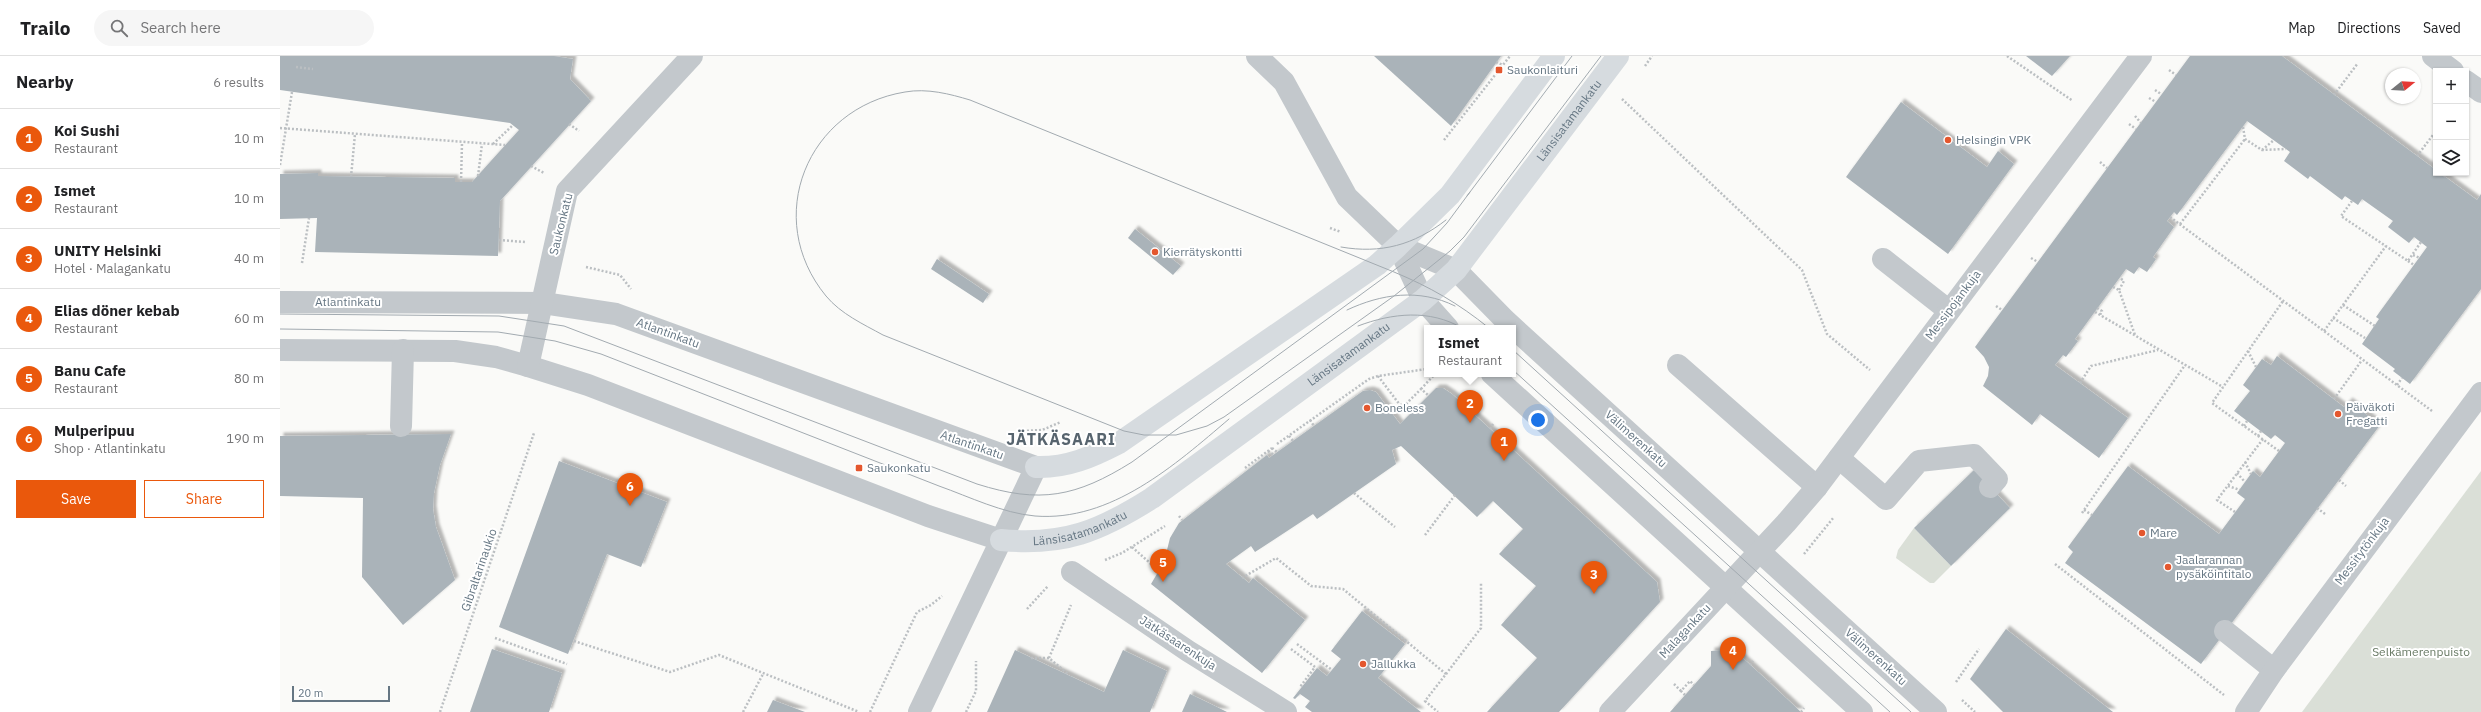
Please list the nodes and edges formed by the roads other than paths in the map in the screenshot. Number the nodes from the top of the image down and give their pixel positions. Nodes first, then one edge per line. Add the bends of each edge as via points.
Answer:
1 (692, 56) edge
2 (1257, 56) edge
3 (1554, 56) edge
4 (1618, 56) edge
5 (2141, 56) edge
6 (2433, 56) edge
7 (2449, 68) edge
8 (2469, 83) edge
9 (2481, 92) edge
10 (1398, 246) junction
11 (1883, 259) dead end
12 (1456, 270) junction
13 (1423, 300) junction
14 (280, 302) edge
15 (543, 303) junction
16 (1948, 310) junction
17 (1445, 325) edge
18 (1511, 325) edge
19 (1516, 330) edge
20 (280, 350) edge
21 (404, 350) junction
22 (1678, 365) dead end
23 (528, 366) junction
24 (1495, 377) edge
25 (2481, 393) edge
26 (401, 426) dead end
27 (1838, 458) junction
28 (1036, 467) junction
29 (1817, 487) junction
30 (1990, 487) dead end
31 (1001, 540) junction
32 (1760, 551) junction
33 (1077, 575) road end
34 (1726, 587) junction
35 (2225, 631) dead end
36 (2274, 670) junction
37 (919, 712) edge
38 (1286, 712) edge
39 (1610, 712) edge
40 (1862, 712) edge
41 (1936, 712) edge
42 (2246, 712) edge

1 - 15 street, Saukonkatu via 567,191
2 - 10 street via 1284,82 1347,197
3 - 10 main road via 1450,195
4 - 12 main road, Länsisatamankatu
5 - 16 street, Messipojankuja
6 - 7 street
8 - 9 street
10 - 12 street, Välimerenkatu
10 - 13 street
10 - 28 main road via 1364,274 1119,443 1075,463
11 - 16 street
12 - 13 main road, Länsisatamankatu
12 - 18 street, Välimerenkatu
13 - 17 street
13 - 31 main road, Länsisatamankatu via 1152,498 1114,522 1062,539 1022,542
14 - 15 street, Atlantinkatu
15 - 23 street, Saukonkatu
15 - 28 street, Atlantinkatu via 616,314
16 - 27 street, Messipojankuja
19 - 32 street, Välimerenkatu
20 - 21 street
21 - 23 street via 455,351 496,357
21 - 26 street
22 - 29 street
23 - 31 street via 588,385 928,516
24 - 34 street
25 - 36 street, Messitytönkuja
27 - 29 street, Messipojankuja
27 - 30 street via 1886,498 1919,460 1974,456 1998,479
28 - 31 street
29 - 32 street, Messipojankuja
31 - 37 street
32 - 34 street, Malagankatu
32 - 41 street, Välimerenkatu
33 - 38 street, Jätkäsaarenkuja via 1188,652
34 - 39 street, Malagankatu
34 - 40 street
35 - 36 street
36 - 42 street, Messitytönkuja

